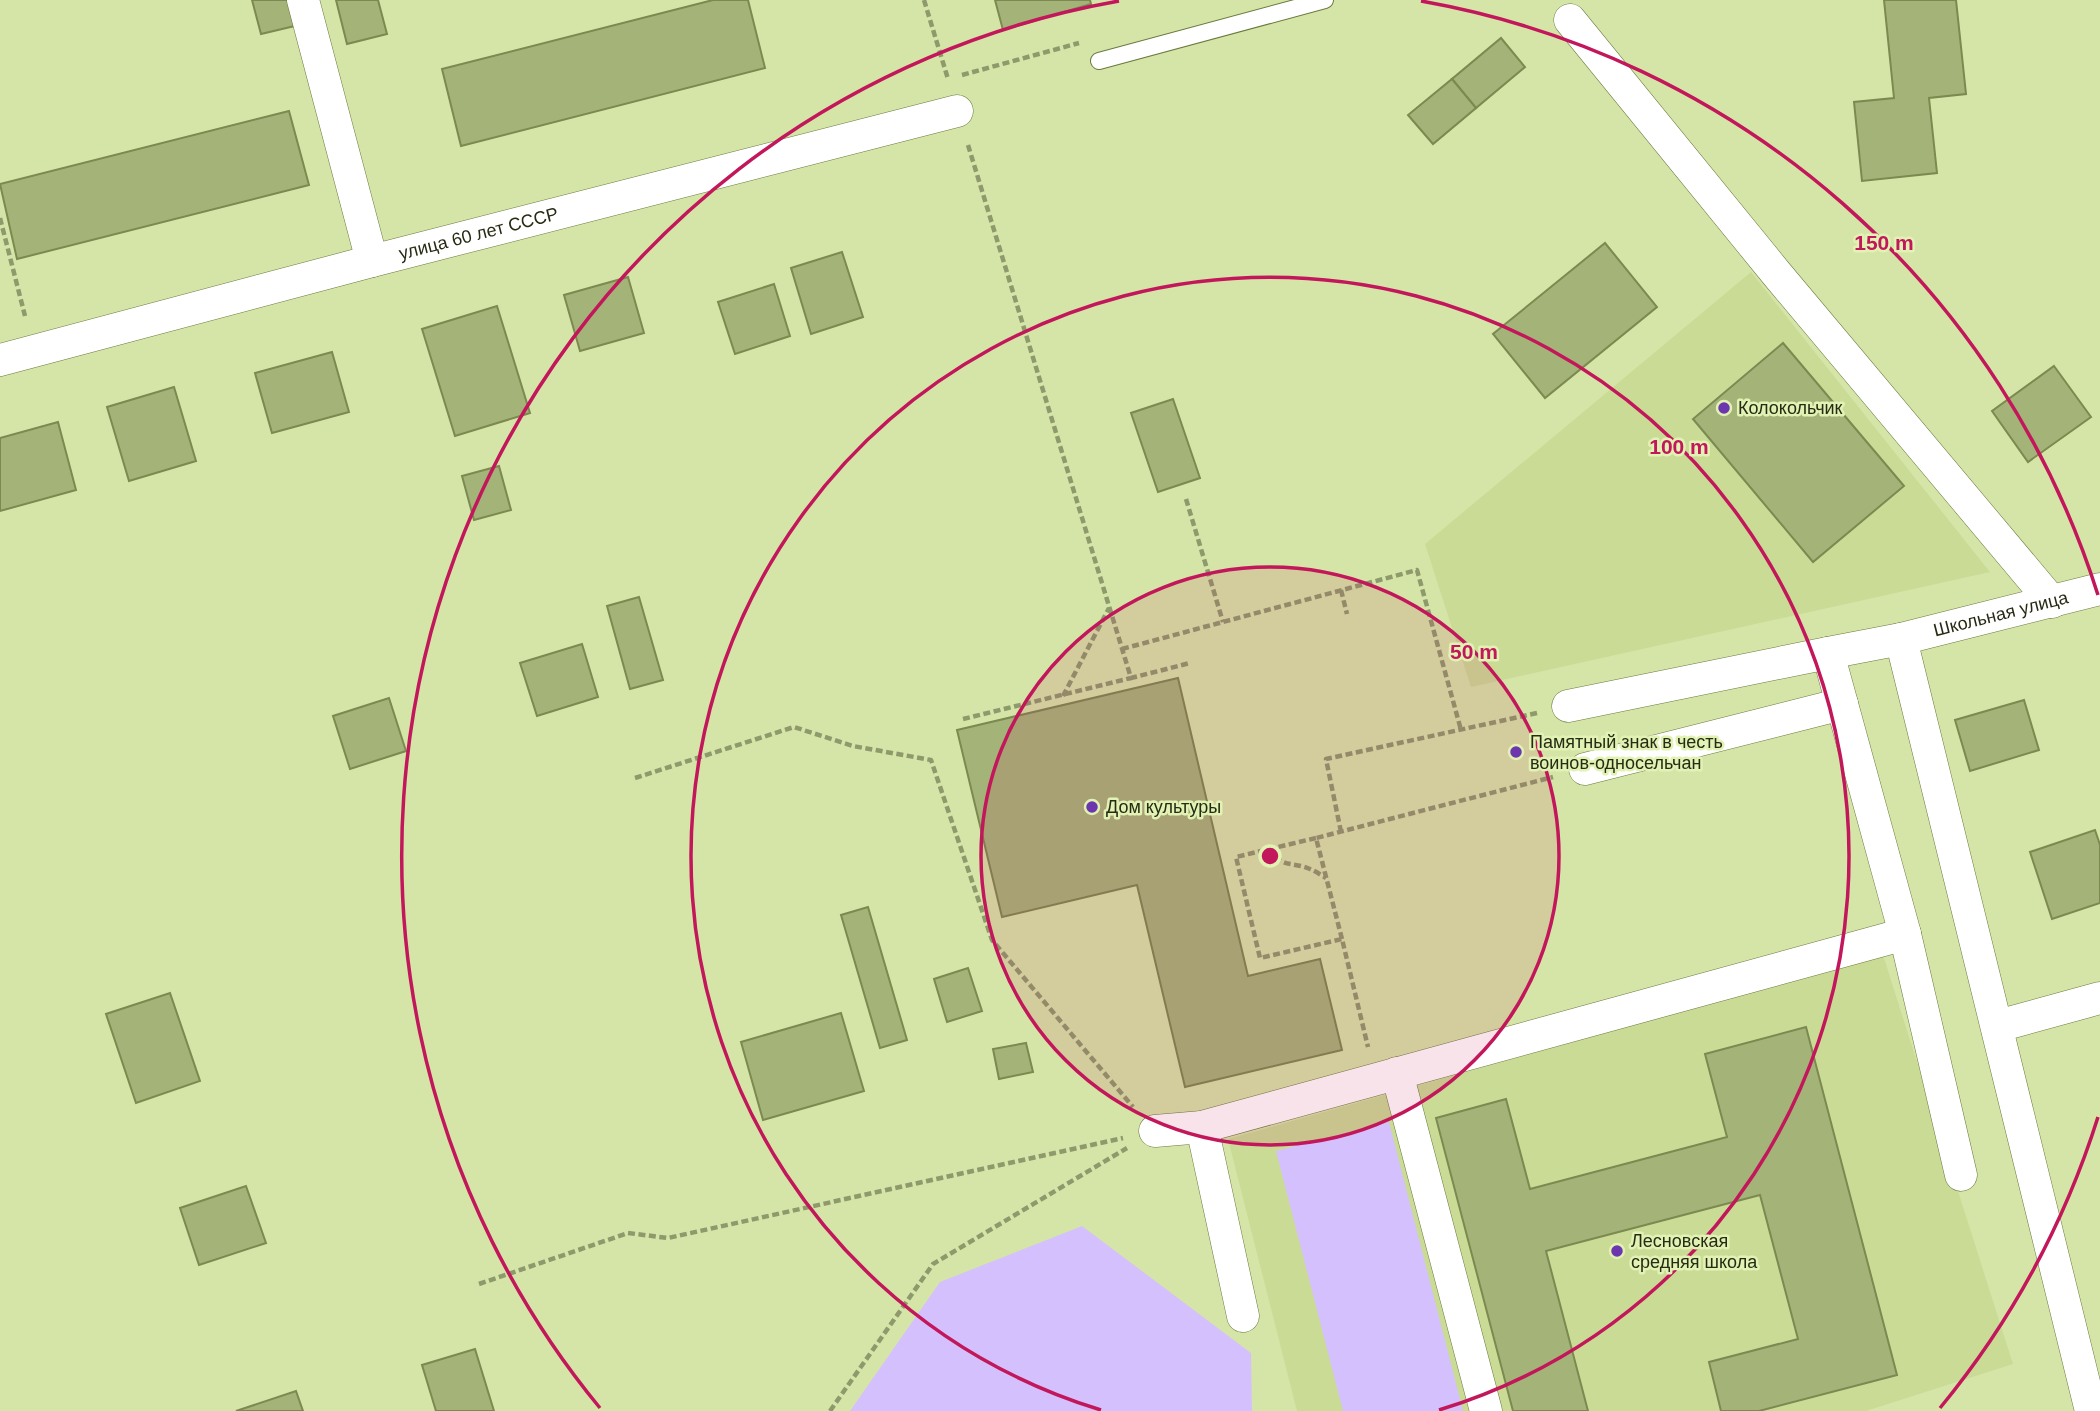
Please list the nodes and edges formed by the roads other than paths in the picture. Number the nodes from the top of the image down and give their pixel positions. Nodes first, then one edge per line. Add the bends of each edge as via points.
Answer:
1 (303, 0) edge
2 (1325, 0) edge
3 (1567, 10) edge
4 (1099, 61) dead end
5 (957, 111) road end
6 (372, 261) junction
7 (0, 360) edge
8 (2100, 590) edge
9 (2052, 602) junction
10 (1900, 639) junction
11 (1828, 653) junction
12 (1842, 704) junction
13 (1568, 706) road end
14 (1585, 769) road end
15 (1905, 934) junction
16 (2100, 998) edge
17 (1998, 1026) junction
18 (1396, 1073) junction
19 (1202, 1127) junction
20 (1155, 1131) road end
21 (1961, 1175) dead end
22 (1243, 1316) dead end
23 (1486, 1411) edge
24 (2091, 1411) edge

1 - 6 street
2 - 4 lane
3 - 9 street via 1776,273
5 - 6 street, улица 60 лет СССР
6 - 7 street, улица 60 лет СССР
8 - 9 street, Школьная улица
9 - 10 street, Школьная улица
10 - 11 street, Школьная улица
10 - 17 street
11 - 12 street
11 - 13 street, Школьная улица
12 - 14 street
12 - 15 street
15 - 18 street
15 - 21 street
16 - 17 street
17 - 24 street
18 - 19 street
18 - 23 street
19 - 20 street
19 - 22 street

